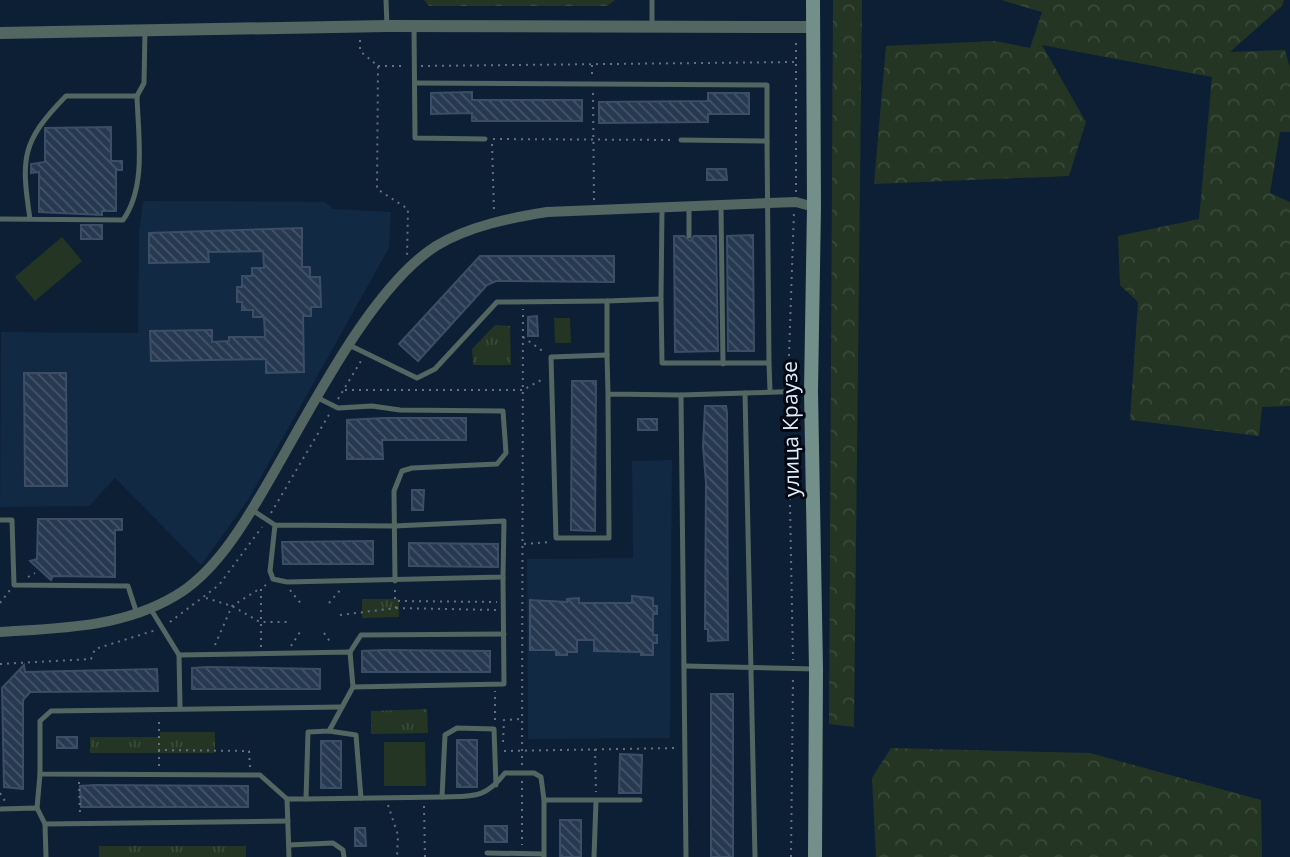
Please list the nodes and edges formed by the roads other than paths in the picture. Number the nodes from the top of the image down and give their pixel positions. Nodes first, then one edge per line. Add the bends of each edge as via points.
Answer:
1 (386, 0) edge
2 (652, 0) edge
3 (813, 0) edge
4 (387, 26) junction
5 (414, 26) junction
6 (812, 27) junction
7 (652, 29) junction
8 (145, 30) junction
9 (0, 33) edge
10 (415, 83) junction
11 (137, 96) junction
12 (485, 139) road end
13 (681, 140) road end
14 (767, 141) junction
15 (769, 206) junction
16 (689, 207) junction
17 (720, 207) junction
18 (814, 207) junction
19 (662, 209) junction
20 (0, 219) edge
21 (30, 219) junction
22 (689, 236) dead end
23 (661, 299) junction
24 (607, 301) junction
25 (349, 345) junction
26 (607, 355) junction
27 (769, 363) junction
28 (723, 364) junction
29 (770, 391) junction
30 (811, 391) junction
31 (745, 393) junction
32 (608, 394) junction
33 (681, 395) junction
34 (318, 398) junction
35 (252, 510) junction
36 (0, 520) edge
37 (275, 525) junction
38 (394, 526) junction
39 (503, 577) junction
40 (395, 581) junction
41 (150, 608) junction
42 (137, 614) junction
43 (0, 632) edge
44 (504, 634) junction
45 (350, 652) junction
46 (178, 655) junction
47 (685, 666) junction
48 (749, 666) junction
49 (816, 669) junction
50 (353, 687) junction
51 (180, 707) junction
52 (342, 707) junction
53 (329, 731) junction
54 (40, 774) junction
55 (496, 785) junction
56 (442, 797) junction
57 (360, 798) junction
58 (288, 799) junction
59 (306, 799) junction
60 (544, 800) junction
61 (640, 800) dead end
62 (596, 801) junction
63 (37, 808) junction
64 (0, 809) edge
65 (289, 821) junction
66 (45, 824) junction
67 (289, 845) junction
68 (487, 853) dead end
69 (544, 856) edge
70 (46, 857) edge
71 (289, 857) edge
72 (344, 857) edge
73 (594, 857) edge
74 (686, 857) edge
75 (755, 857) edge
76 (815, 857) edge

1 - 4 lane
2 - 7 lane
3 - 6 main road, улица Краузе
4 - 5 street
4 - 8 street
5 - 7 street
5 - 10 lane
6 - 7 street
6 - 18 main road, улица Краузе
8 - 9 street
8 - 11 lane via 145,83
10 - 12 lane via 415,138
10 - 14 lane via 768,85
11 - 21 lane via 66,96 38,124 23,168
11 - 21 lane via 139,158 134,204 124,220
13 - 14 lane
14 - 15 lane
15 - 17 street
15 - 18 street via 796,202
15 - 27 lane
16 - 17 street
16 - 19 street
16 - 22 lane
17 - 28 lane
18 - 30 main road, улица Краузе
19 - 23 lane
19 - 25 street via 547,212 458,235 435,247 407,272 376,304
20 - 21 lane
23 - 24 lane
23 - 28 lane via 662,363
24 - 25 lane via 497,302 435,369 417,378
24 - 26 lane
25 - 34 street
26 - 32 lane
26 - 32 lane via 551,357 556,538 608,538
27 - 28 lane
27 - 29 lane
29 - 30 lane
29 - 31 lane
30 - 49 main road, улица Краузе
31 - 33 lane
31 - 48 lane
32 - 33 lane
33 - 47 lane
34 - 35 street
34 - 38 lane via 334,406 503,411 506,453 498,464 402,471 394,491
35 - 37 lane
35 - 41 street via 204,572 176,596
36 - 42 lane via 12,520 14,585 128,586
37 - 38 lane
37 - 40 lane via 273,579
38 - 39 lane via 504,521
38 - 40 lane
39 - 40 lane
39 - 44 lane
41 - 42 street
41 - 46 lane
42 - 43 street via 103,624
44 - 45 lane via 361,635
44 - 50 lane via 504,684
45 - 46 lane
45 - 50 lane
46 - 51 lane
47 - 48 lane
47 - 74 lane
48 - 49 lane
48 - 75 lane
49 - 76 main road, улица Краузе
50 - 52 lane
51 - 52 lane
51 - 54 lane via 51,711 40,721
52 - 53 lane
53 - 57 lane via 356,734
53 - 59 lane via 308,732
54 - 58 lane via 251,773 260,775
54 - 63 lane
55 - 56 lane via 482,796
55 - 56 lane via 494,729 457,728 445,735
55 - 60 lane via 505,773 534,773 541,777
56 - 57 lane
57 - 59 lane
58 - 59 lane
58 - 65 lane
60 - 62 lane
60 - 69 lane
61 - 62 lane
62 - 73 lane
63 - 64 lane
63 - 66 lane
65 - 66 lane
65 - 67 lane
66 - 70 lane
67 - 71 lane
67 - 72 lane via 333,843 343,850
68 - 69 lane

